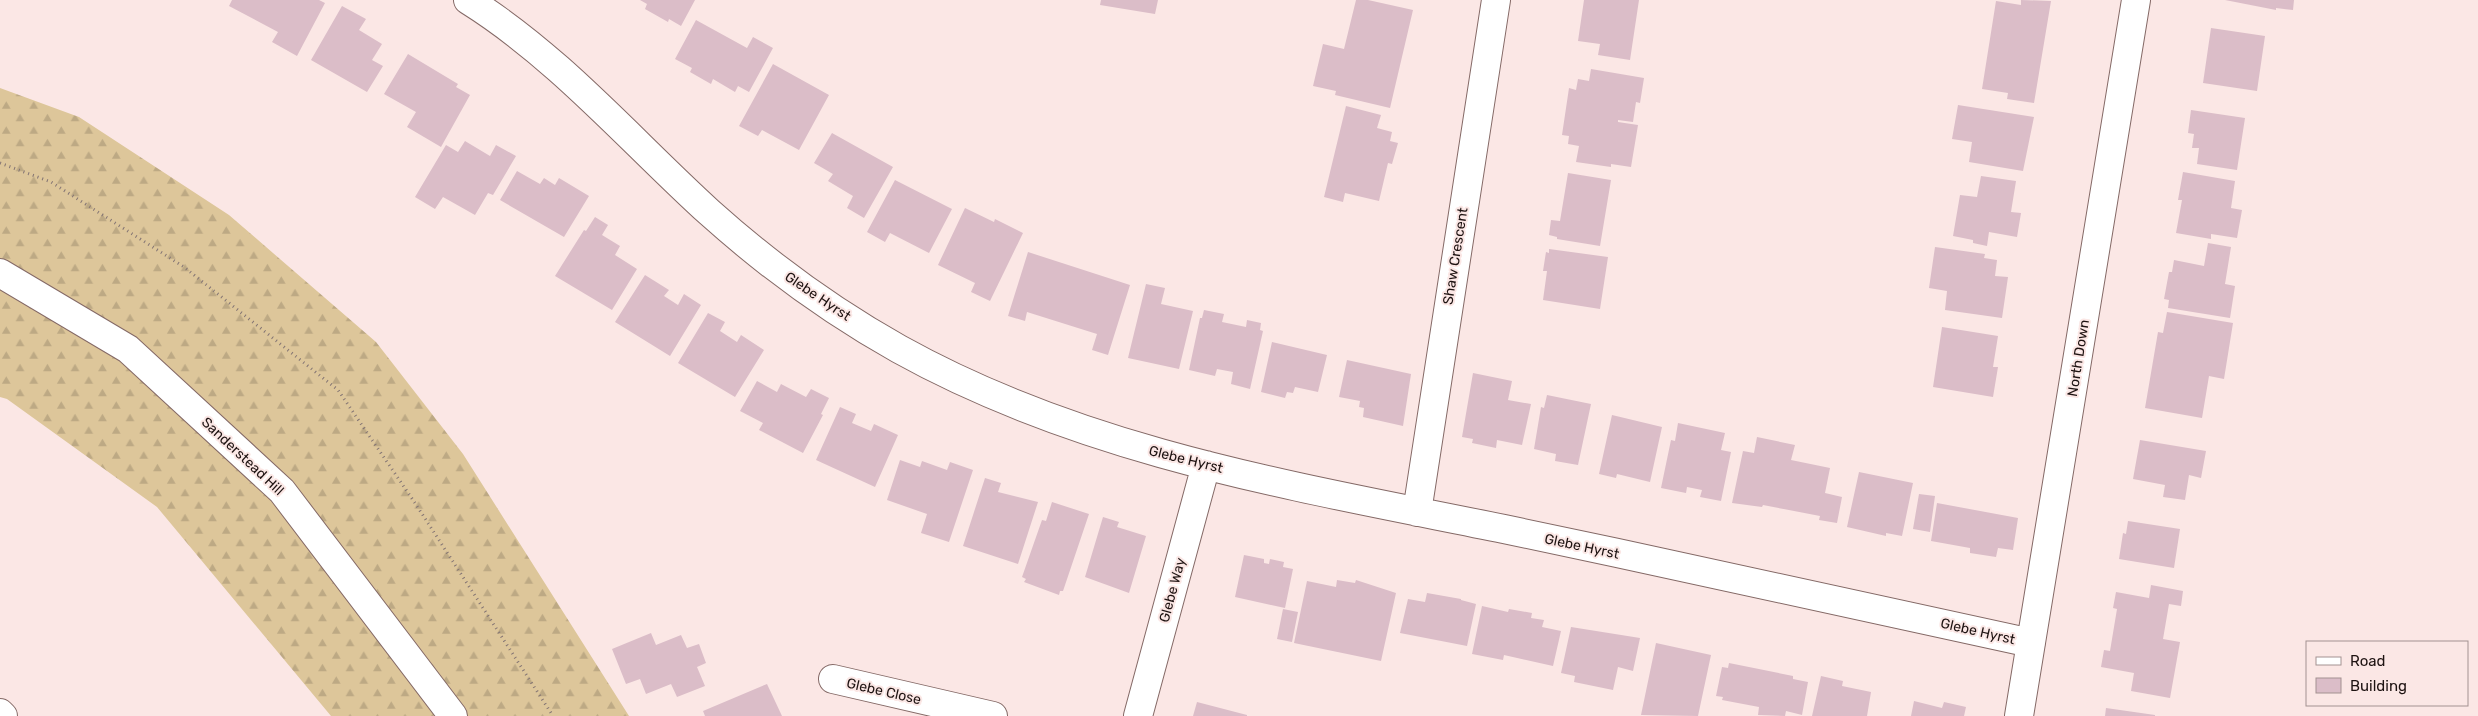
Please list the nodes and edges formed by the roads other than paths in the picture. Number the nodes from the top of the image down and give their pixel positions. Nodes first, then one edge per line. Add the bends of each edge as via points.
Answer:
1 (468, 0) edge
2 (1496, 0) edge
3 (2136, 0) edge
4 (0, 273) edge
5 (1206, 465) junction
6 (1417, 512) junction
7 (2031, 643) junction
8 (833, 679) dead end
9 (0, 713) edge
10 (3, 716) edge
11 (453, 716) edge
12 (993, 716) edge
13 (1138, 716) edge
14 (2020, 716) edge

1 - 5 street, Glebe Hyrst via 507,26 562,73 752,248 844,314 908,353 1028,410 1100,436
2 - 6 street, Shaw Crescent
3 - 7 street, North Down
4 - 11 street, Sanderstead Hill via 128,349 282,491
5 - 6 street, Glebe Hyrst
5 - 13 street, Glebe Way
6 - 7 street, Glebe Hyrst
7 - 14 street, North Down
8 - 12 street, Glebe Close
9 - 10 street

